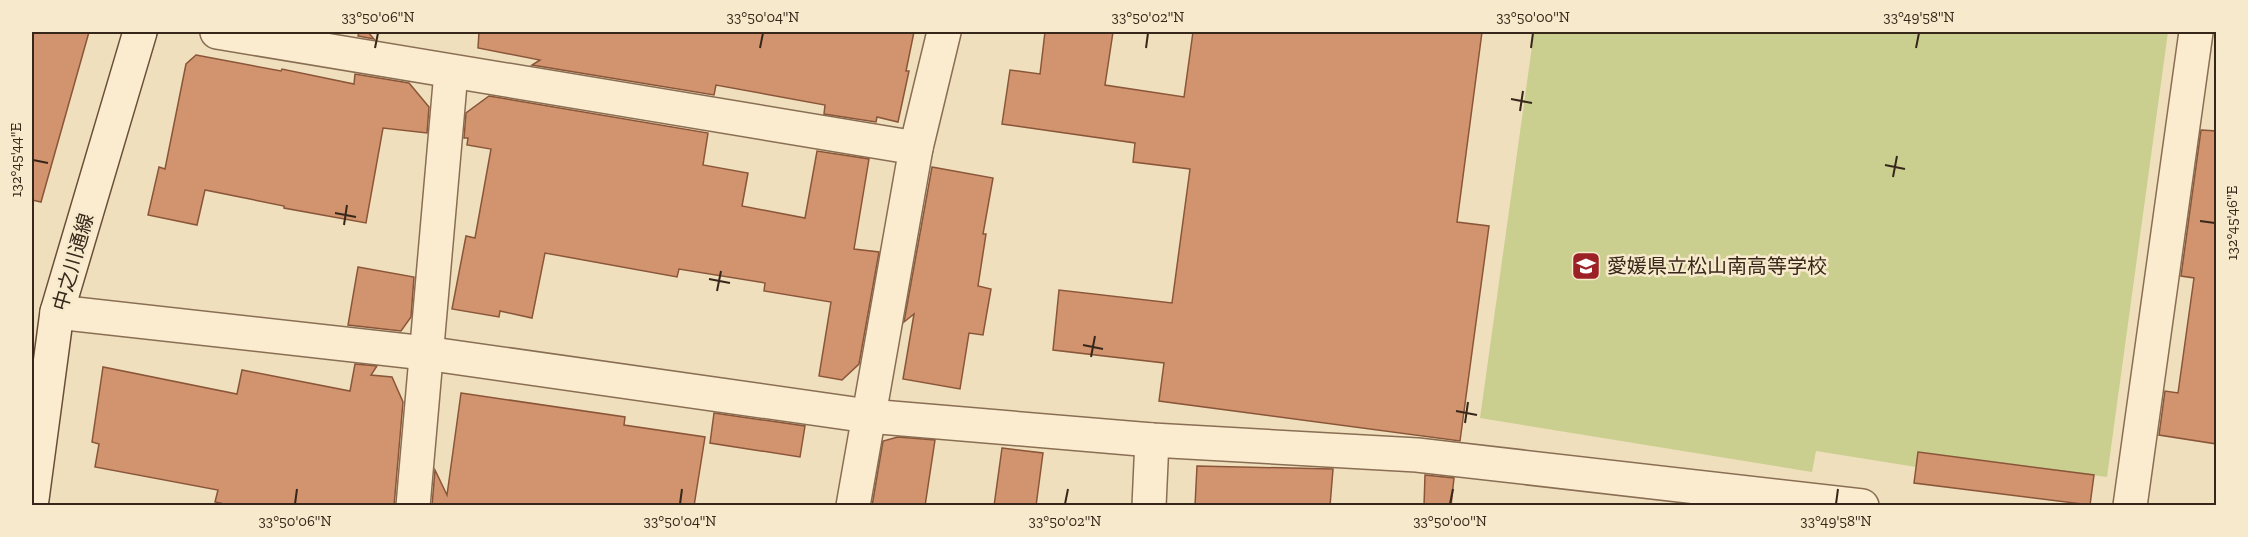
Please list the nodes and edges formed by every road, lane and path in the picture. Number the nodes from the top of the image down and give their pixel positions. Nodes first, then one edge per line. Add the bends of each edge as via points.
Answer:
1 (140, 32) edge
2 (217, 32) edge
3 (944, 32) edge
4 (2196, 32) edge
5 (451, 72) junction
6 (916, 148) junction
7 (57, 312) junction
8 (424, 353) junction
9 (868, 416) junction
10 (1152, 440) junction
11 (32, 499) edge
12 (413, 506) edge
13 (853, 506) edge
14 (1149, 506) edge
15 (1862, 506) edge
16 (2130, 506) edge

1 - 7 street, 中之川通線
2 - 5 street
3 - 6 street
4 - 16 street
5 - 6 street
5 - 8 street
6 - 9 street
7 - 8 street
7 - 11 street, 中之川通線
8 - 9 street
8 - 12 street
9 - 10 street
9 - 13 street
10 - 14 street
10 - 15 street via 1417,455

